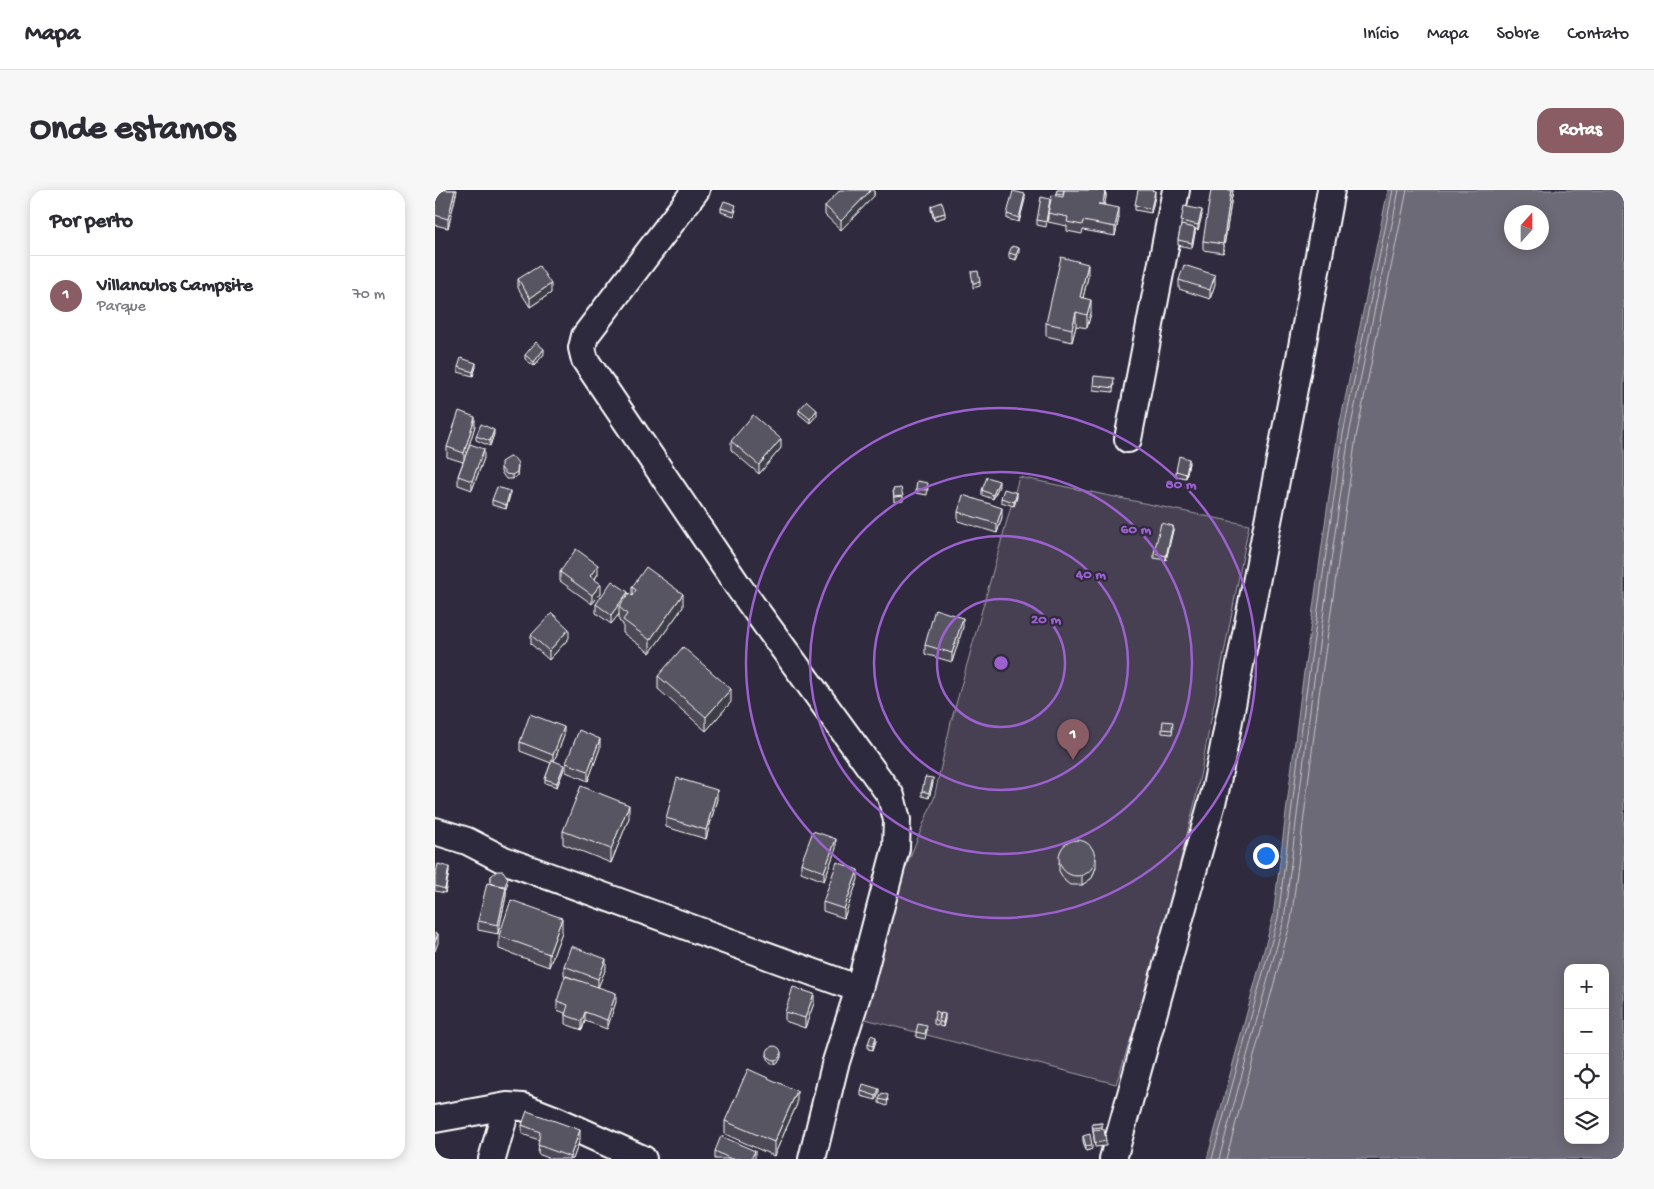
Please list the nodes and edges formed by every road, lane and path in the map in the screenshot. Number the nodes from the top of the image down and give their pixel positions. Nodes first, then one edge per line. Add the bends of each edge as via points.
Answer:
1 (696, 190) edge
2 (1176, 190) edge
3 (1331, 190) edge
4 (1128, 439) dead end
5 (435, 831) edge
6 (859, 989) junction
7 (507, 1106) junction
8 (435, 1119) edge
9 (493, 1159) edge
10 (643, 1159) edge
11 (812, 1159) edge
12 (1113, 1159) edge

1 - 6 street via 585,336 582,348 585,360 738,586 891,796 897,820 896,848
2 - 4 street
3 - 12 street via 1215,792
5 - 6 street via 467,840 503,860
6 - 11 street via 835,1064
7 - 8 street
7 - 9 street
7 - 10 street via 523,1107 554,1119

